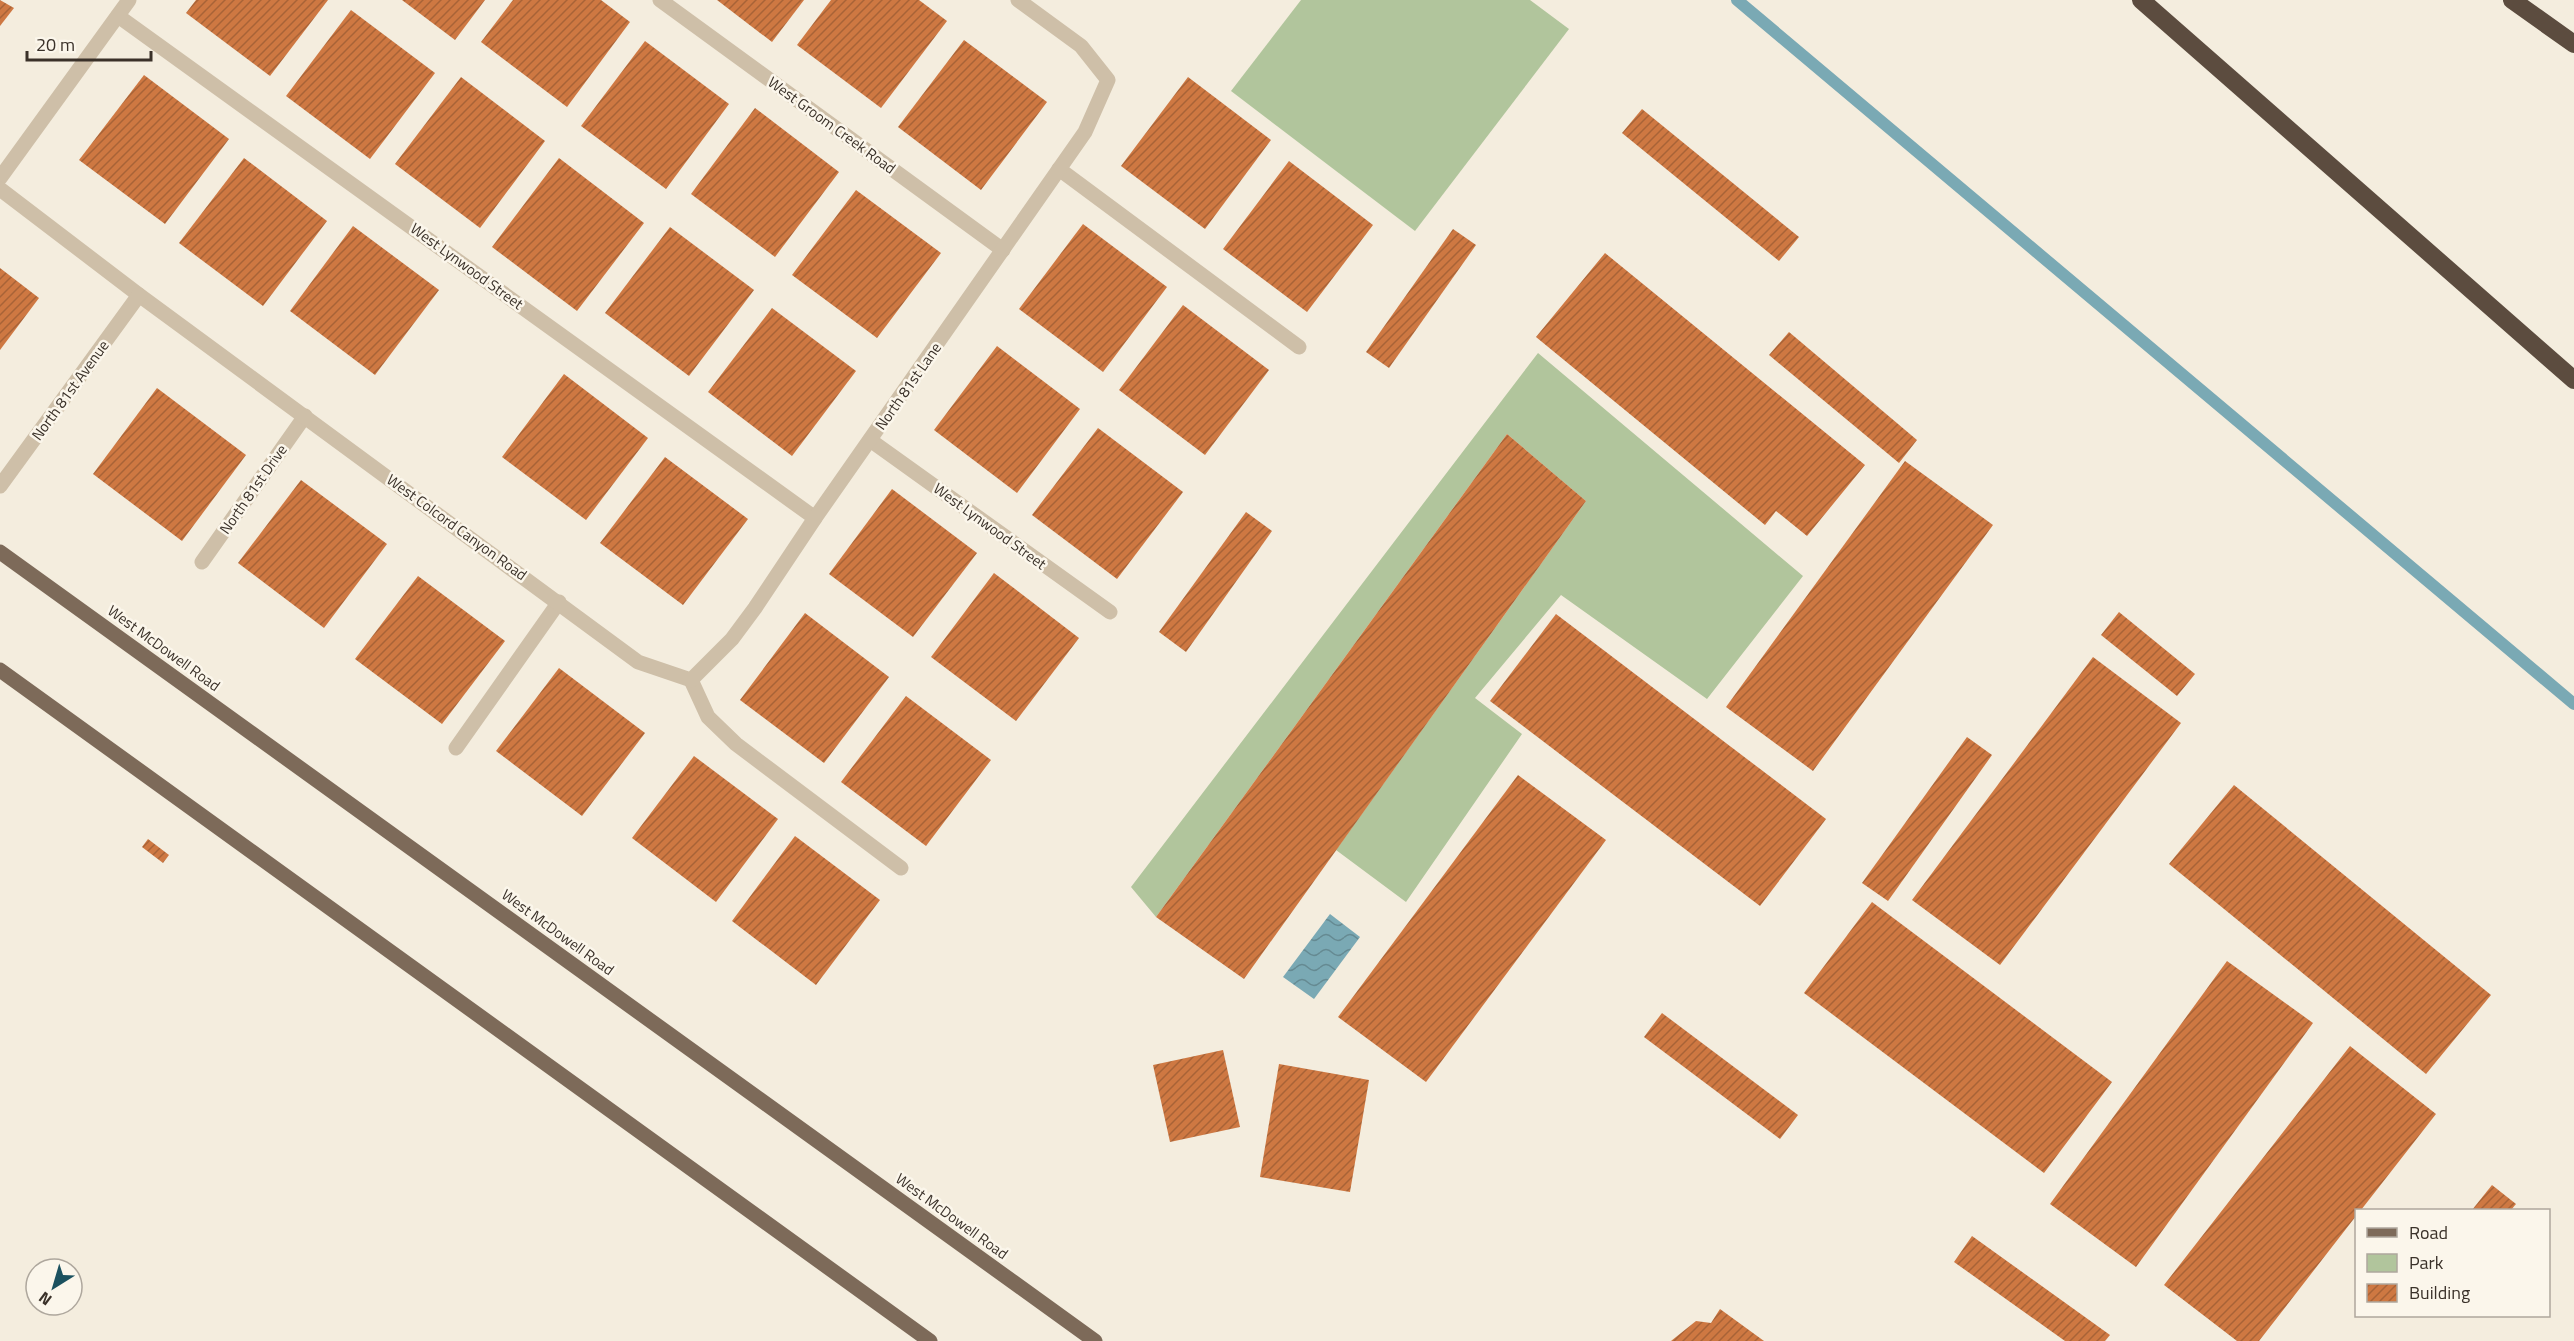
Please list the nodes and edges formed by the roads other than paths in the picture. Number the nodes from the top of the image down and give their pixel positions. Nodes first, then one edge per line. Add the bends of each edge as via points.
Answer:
1 (129, 0) edge
2 (660, 0) edge
3 (1018, 0) edge
4 (2140, 0) edge
5 (2512, 0) edge
6 (118, 16) junction
7 (2574, 44) edge
8 (1059, 169) junction
9 (0, 178) edge
10 (0, 189) edge
11 (1004, 250) junction
12 (139, 295) junction
13 (1299, 347) dead end
14 (2574, 380) edge
15 (305, 416) junction
16 (870, 440) junction
17 (0, 486) edge
18 (815, 518) junction
19 (0, 552) edge
20 (202, 562) dead end
21 (559, 602) junction
22 (1110, 612) dead end
23 (0, 670) edge
24 (691, 680) junction
25 (456, 748) dead end
26 (901, 868) dead end
27 (930, 1341) edge
28 (1095, 1341) edge

1 - 6 street
2 - 11 street, West Groom Creek Road
3 - 8 street, North 81st Lane via 1080,46 1108,80 1084,132
4 - 14 highway
5 - 7 highway
6 - 9 street
6 - 18 street, West Lynwood Street
8 - 11 street, North 81st Lane
8 - 13 street
10 - 12 street, West Colcord Canyon Road
11 - 16 street, North 81st Lane
12 - 15 street, West Colcord Canyon Road
12 - 17 street, North 81st Avenue
15 - 20 street, North 81st Drive
15 - 21 street, West Colcord Canyon Road
16 - 18 street, North 81st Lane
16 - 22 street, West Lynwood Street
18 - 24 street, North 81st Lane via 732,639
19 - 28 main road, West McDowell Road
21 - 24 street, West Colcord Canyon Road via 638,662
21 - 25 street
23 - 27 main road
24 - 26 street via 708,717 736,744

